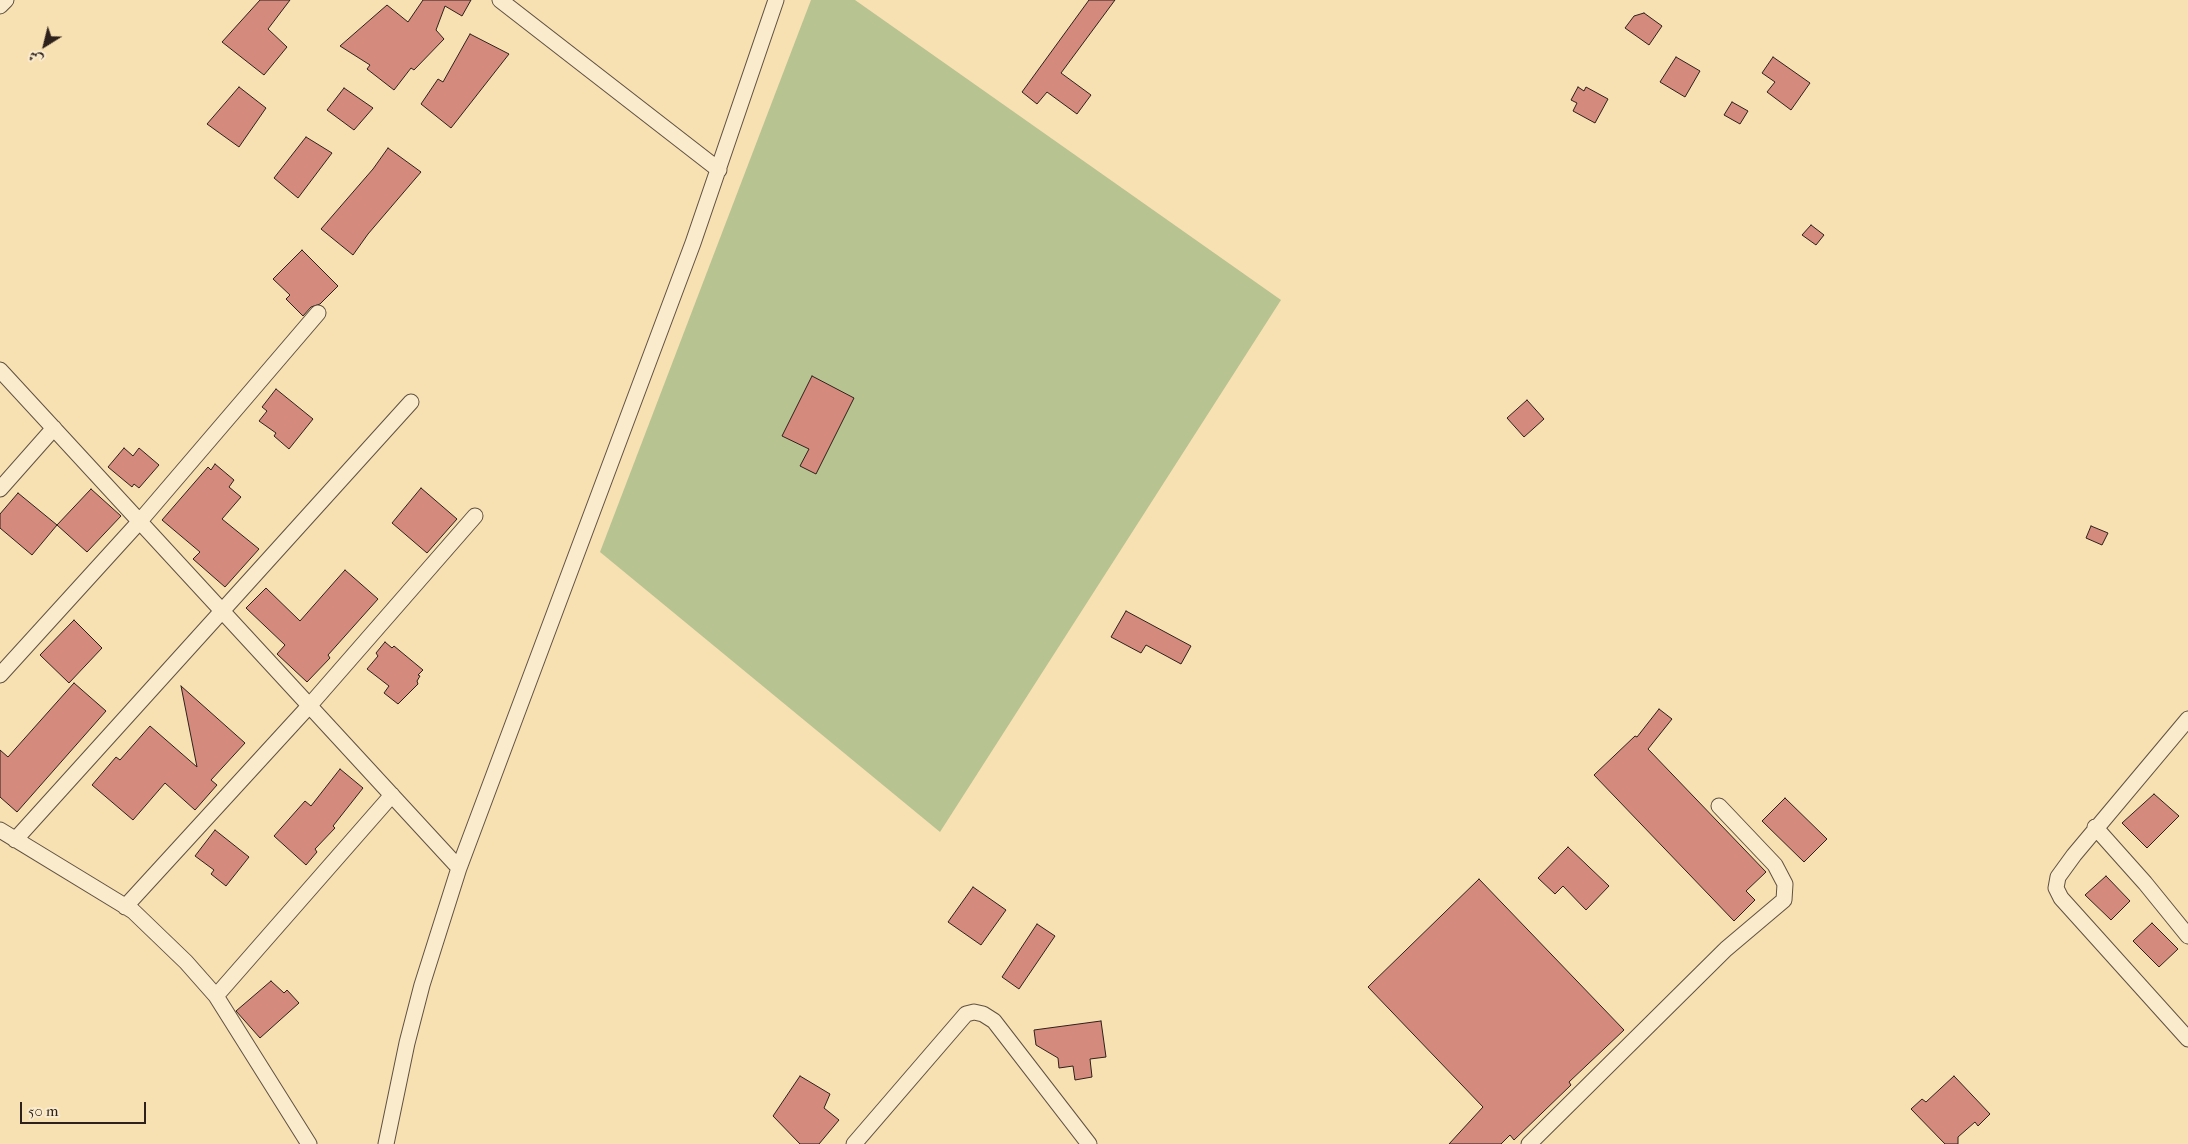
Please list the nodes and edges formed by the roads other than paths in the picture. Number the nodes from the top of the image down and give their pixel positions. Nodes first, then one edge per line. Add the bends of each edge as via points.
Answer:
1 (6, 0) edge
2 (500, 0) edge
3 (776, 0) edge
4 (0, 6) edge
5 (719, 170) junction
6 (318, 313) dead end
7 (0, 370) edge
8 (411, 402) dead end
9 (54, 428) junction
10 (0, 489) edge
11 (476, 516) dead end
12 (140, 521) junction
13 (223, 611) junction
14 (0, 675) edge
15 (310, 706) junction
16 (2188, 719) edge
17 (392, 795) junction
18 (1719, 806) dead end
19 (2095, 827) junction
20 (0, 830) edge
21 (15, 840) junction
22 (459, 868) junction
23 (125, 906) junction
24 (2188, 936) edge
25 (216, 996) junction
26 (2188, 1039) edge
27 (310, 1144) edge
28 (386, 1144) edge
29 (854, 1144) edge
30 (1089, 1144) edge
31 (1529, 1144) edge

1 - 4 street
2 - 5 street
3 - 5 street
5 - 22 street
6 - 12 street
7 - 9 street
8 - 13 street
9 - 10 street
9 - 12 street
11 - 15 street
12 - 13 street
12 - 14 street
13 - 15 street
13 - 21 street
15 - 17 street
15 - 23 street
16 - 19 street
17 - 22 street
17 - 25 street
18 - 31 street via 1775,865 1785,884 1784,900 1726,948
19 - 24 street
19 - 26 street via 2058,877 2056,888 2061,898
20 - 21 street
21 - 23 street
22 - 28 street via 422,985
23 - 25 street via 186,962
25 - 27 street
29 - 30 street via 966,1014 974,1012 994,1021

